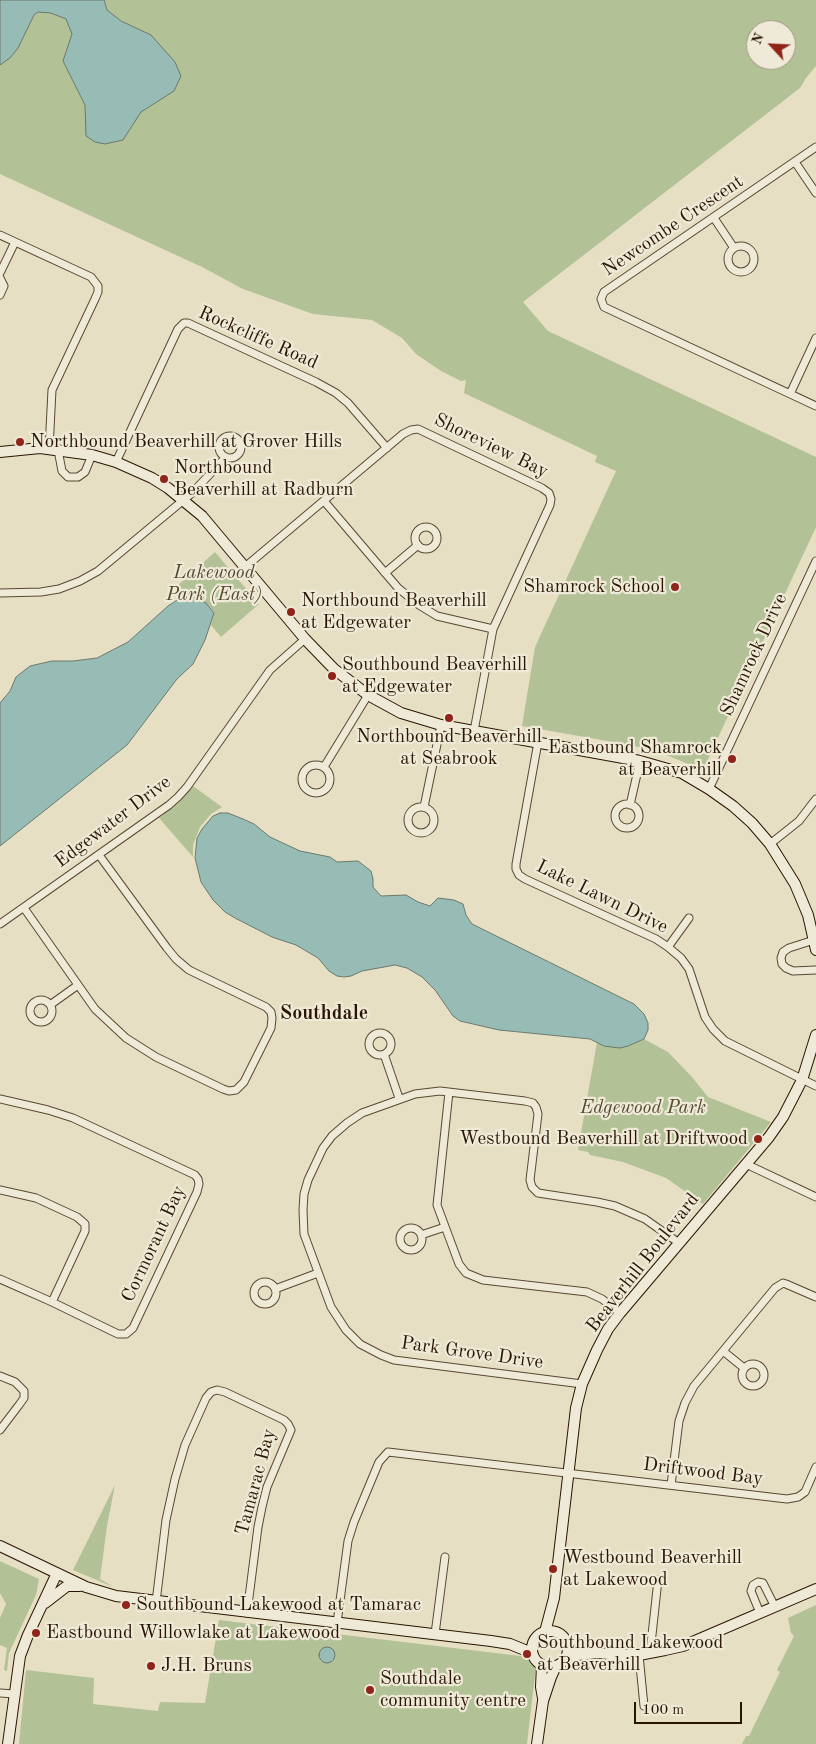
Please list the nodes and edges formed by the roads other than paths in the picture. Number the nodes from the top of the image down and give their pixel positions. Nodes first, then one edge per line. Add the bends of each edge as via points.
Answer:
1 (816, 147) edge
2 (795, 162) junction
3 (816, 193) edge
4 (714, 218) junction
5 (0, 235) edge
6 (14, 242) junction
7 (734, 248) dead end
8 (0, 273) edge
9 (0, 278) edge
10 (0, 295) edge
11 (816, 338) edge
12 (790, 394) junction
13 (816, 406) edge
14 (387, 448) junction
15 (53, 450) junction
16 (0, 452) edge
17 (92, 455) junction
18 (226, 458) dead end
19 (116, 462) junction
20 (183, 500) junction
21 (324, 501) junction
22 (418, 546) dead end
23 (816, 561) edge
24 (245, 567) junction
25 (385, 573) junction
26 (0, 593) edge
27 (493, 630) junction
28 (305, 639) junction
29 (368, 695) junction
30 (441, 725) junction
31 (474, 731) junction
32 (538, 742) junction
33 (640, 761) junction
34 (324, 767) dead end
35 (709, 789) junction
36 (816, 800) edge
37 (630, 804) dead end
38 (424, 807) dead end
39 (770, 844) junction
40 (99, 855) junction
41 (24, 908) junction
42 (812, 913) edge
43 (689, 918) dead end
44 (0, 924) edge
45 (815, 945) edge
46 (668, 947) junction
47 (816, 970) edge
48 (78, 985) junction
49 (50, 1005) dead end
50 (816, 1035) edge
51 (384, 1054) dead end
52 (802, 1080) junction
53 (816, 1086) edge
54 (449, 1092) junction
55 (399, 1098) junction
56 (0, 1099) edge
57 (746, 1164) junction
58 (0, 1190) edge
59 (816, 1197) edge
60 (445, 1227) junction
61 (422, 1235) dead end
62 (679, 1243) junction
63 (318, 1273) junction
64 (0, 1279) edge
65 (275, 1289) dead end
66 (816, 1297) edge
67 (52, 1302) junction
68 (620, 1313) junction
69 (723, 1351) junction
70 (744, 1368) dead end
71 (0, 1376) edge
72 (582, 1384) junction
73 (0, 1430) edge
74 (816, 1467) edge
75 (568, 1473) junction
76 (671, 1485) junction
77 (0, 1546) edge
78 (445, 1557) dead end
79 (58, 1573) junction
80 (658, 1580) dead end
81 (86, 1587) junction
82 (816, 1589) edge
83 (554, 1598) junction
84 (156, 1602) junction
85 (43, 1605) junction
86 (775, 1607) junction
87 (247, 1613) junction
88 (760, 1613) junction
89 (337, 1623) junction
90 (545, 1632) junction
91 (558, 1632) junction
92 (435, 1634) junction
93 (535, 1639) junction
94 (567, 1643) junction
95 (510, 1644) junction
96 (532, 1653) junction
97 (597, 1653) junction
98 (650, 1653) junction
99 (639, 1655) junction
100 (568, 1656) junction
101 (542, 1666) junction
102 (556, 1666) junction
103 (0, 1693) edge
104 (14, 1694) junction
105 (543, 1701) junction
106 (644, 1706) dead end
107 (8, 1744) edge
108 (537, 1744) edge

1 - 2 street, Newcombe Crescent
2 - 3 street
2 - 4 street, Newcombe Crescent
4 - 7 street
4 - 12 street, Newcombe Crescent via 604,292 601,299 604,307
5 - 6 street
6 - 8 street
6 - 15 street via 91,277 98,286 95,300 52,390
9 - 10 street via 4,290
11 - 12 street
12 - 13 street, Newcombe Crescent
14 - 19 street, Rockcliffe Road via 336,393 184,323 178,328
14 - 21 street, Shoreview Bay
14 - 27 street, Shoreview Bay via 403,434 418,429 542,488 551,498
15 - 16 street
15 - 17 street
15 - 17 street via 68,477 78,477 85,472
17 - 19 street
18 - 20 street
19 - 20 street via 152,478
20 - 24 street via 202,516
20 - 26 street via 80,581 41,592
21 - 24 street, Shoreview Bay
21 - 25 street
22 - 25 street
23 - 35 street, Shamrock Drive
24 - 28 street
25 - 27 street via 398,588 437,616
27 - 31 street, Shoreview Bay
28 - 29 street via 334,669
28 - 40 street, Edgewater Drive via 270,670 178,796
29 - 30 street via 402,713
29 - 34 street
30 - 31 street
30 - 38 street
31 - 32 street
32 - 33 street
32 - 46 street, Lake Lawn Drive via 516,864 519,875
33 - 35 street via 682,774
33 - 37 street
35 - 39 street via 752,823
36 - 39 street via 799,821
39 - 42 street
40 - 41 street, Edgewater Drive
40 - 48 street via 176,959 189,970 266,1008 272,1018 244,1082 236,1090 229,1091 142,1050 108,1023
41 - 44 street, Edgewater Drive
41 - 48 street
42 - 45 street
43 - 46 street
45 - 47 street via 789,948 780,958 786,968 793,971
46 - 52 street, Lake Lawn Drive via 681,958 692,975 705,1017 719,1035 734,1047
48 - 49 street
50 - 52 street, Beaverhill Boulevard
51 - 55 street
52 - 53 street, Lake Lawn Drive
52 - 57 street, Beaverhill Boulevard via 783,1117
54 - 55 street, Park Grove Drive via 433,1091
54 - 60 street via 437,1196
54 - 62 street, Park Grove Drive via 533,1103 538,1114 530,1180 538,1193 615,1206 645,1219
55 - 63 street, Park Grove Drive via 362,1113 347,1123 332,1136 314,1166 304,1194 303,1210 304,1234
56 - 67 street, Cormorant Bay via 65,1115 198,1179 197,1192 130,1332 118,1334
57 - 59 street
57 - 62 street, Beaverhill Boulevard
58 - 67 street via 36,1198 85,1224 85,1231
60 - 61 street
60 - 68 street via 459,1264 474,1277 587,1292
62 - 68 street, Beaverhill Boulevard
63 - 65 street
63 - 72 street, Park Grove Drive via 331,1307 346,1330 360,1344 381,1355 394,1360
64 - 67 street, Cormorant Bay
66 - 69 street via 786,1284 780,1285
68 - 72 street, Beaverhill Boulevard via 608,1329
69 - 70 street
69 - 76 street via 694,1386 685,1403 679,1421
71 - 73 street via 15,1382 24,1391 24,1398
72 - 75 street, Beaverhill Boulevard
74 - 76 street, Driftwood Bay via 805,1492 787,1499
75 - 76 street, Driftwood Bay
75 - 83 street, Beaverhill Boulevard
75 - 89 street, Driftwood Bay via 388,1452 378,1462 348,1541
77 - 79 street
78 - 92 street
79 - 81 street
79 - 85 street
80 - 98 street
81 - 84 street via 116,1596
81 - 85 street via 67,1586
82 - 86 street
83 - 90 street, Beaverhill Boulevard
83 - 91 street, Beaverhill Boulevard
84 - 87 street
84 - 87 street, Tamarac Bay via 166,1520 175,1479 206,1398 216,1390 284,1420 291,1430 262,1507
85 - 104 street via 20,1656
86 - 88 street
86 - 88 street via 763,1583 758,1582 751,1591
87 - 89 street
88 - 98 street via 683,1646
89 - 92 street
90 - 91 street
90 - 93 street
91 - 94 street
92 - 95 street
93 - 95 street
93 - 96 street
94 - 97 street
94 - 100 street
95 - 96 street
96 - 101 street
97 - 99 street
97 - 100 street
98 - 99 street
99 - 106 street
100 - 102 street
101 - 102 street
101 - 105 street
102 - 105 street
103 - 104 street
104 - 107 street
105 - 108 street

